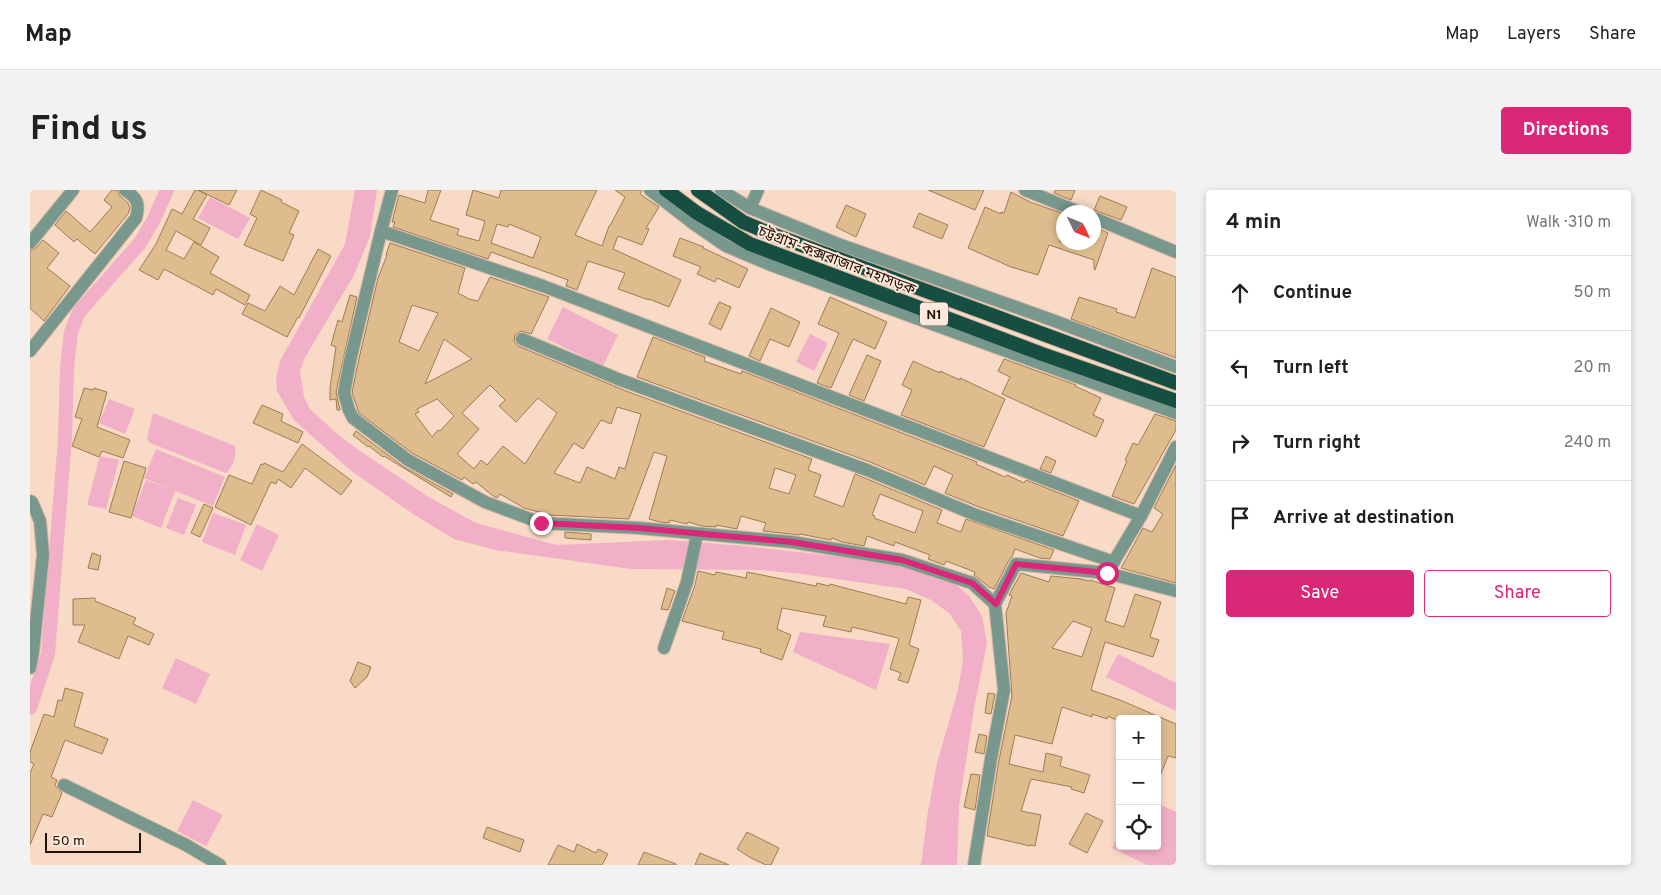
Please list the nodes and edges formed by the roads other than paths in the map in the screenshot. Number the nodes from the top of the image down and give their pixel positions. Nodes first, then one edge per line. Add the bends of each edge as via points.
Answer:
1 (72, 190) edge
2 (125, 190) edge
3 (392, 190) edge
4 (650, 190) edge
5 (666, 190) edge
6 (698, 190) edge
7 (721, 190) edge
8 (758, 190) edge
9 (1025, 190) edge
10 (1062, 205) edge
11 (750, 208) junction
12 (1101, 221) edge
13 (381, 231) junction
14 (30, 243) edge
15 (1176, 252) edge
16 (522, 339) dead end
17 (30, 352) edge
18 (1176, 367) edge
19 (1176, 383) edge
20 (1176, 402) edge
21 (1176, 413) edge
22 (1176, 447) edge
23 (31, 503) edge
24 (1142, 516) junction
25 (696, 537) junction
26 (1111, 567) junction
27 (1176, 591) edge
28 (996, 604) junction
29 (664, 648) dead end
30 (30, 668) edge
31 (64, 785) dead end
32 (220, 865) edge
33 (974, 865) edge

1 - 14 street
2 - 17 street via 135,196 138,203 136,218
3 - 13 street
4 - 21 street via 726,246 770,265
5 - 20 highway, চট্টগ্রাম-কক্সবাজার মহাসড়ক / N1 via 697,213 750,244
6 - 19 highway, চট্টগ্রাম-কক্সবাজার মহাসড়ক / N1 via 743,222 769,233
7 - 11 street
8 - 11 street
9 - 10 street
11 - 18 street via 838,244
12 - 15 street
13 - 24 street via 543,286
13 - 25 street via 344,393 353,418 408,460 485,502 541,523 639,528
16 - 26 street via 618,379 867,470
22 - 24 street
23 - 30 street via 40,521 43,555
24 - 26 street
25 - 28 street via 792,542 902,560 972,583
25 - 29 street via 688,576
26 - 27 street
26 - 28 street via 1016,564
28 - 33 street via 1004,690
31 - 32 street

